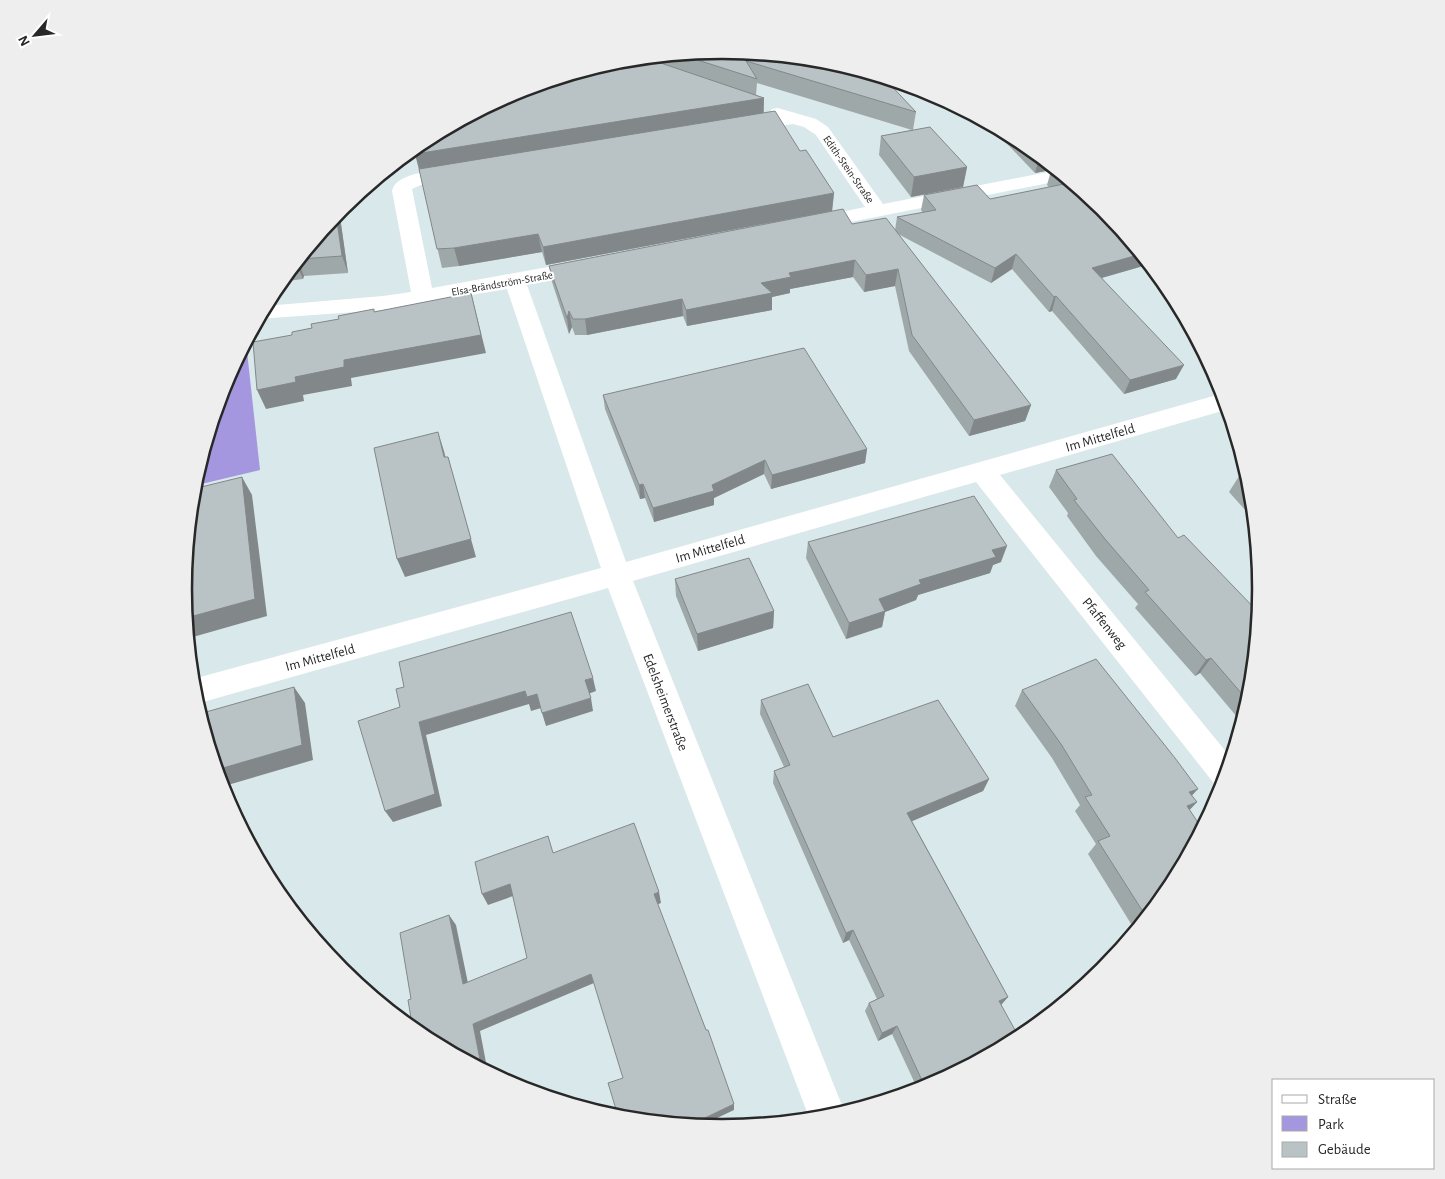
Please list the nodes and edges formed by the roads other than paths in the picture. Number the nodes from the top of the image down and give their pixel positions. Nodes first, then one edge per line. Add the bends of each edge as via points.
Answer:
1 (758, 106) edge
2 (795, 118) junction
3 (727, 129) edge
4 (476, 170) edge
5 (1056, 177) edge
6 (878, 211) junction
7 (790, 228) edge
8 (603, 264) edge
9 (515, 281) junction
10 (423, 297) junction
11 (270, 312) edge
12 (1219, 403) edge
13 (982, 471) junction
14 (617, 575) junction
15 (201, 690) edge
16 (1222, 769) edge
17 (825, 1110) edge

1 - 2 street, Edith-Stein-Straße
2 - 3 street
2 - 6 street, Edith-Stein-Straße via 817,126 828,138
4 - 10 street via 418,179 404,186 402,191
5 - 6 street
6 - 7 street
8 - 9 street, Elsa-Brändström-Straße
9 - 10 street, Elsa-Brändström-Straße
9 - 14 street, Edelsheimerstraße
10 - 11 street, Elsa-Brändström-Straße
12 - 13 street, Im Mittelfeld
13 - 14 street, Im Mittelfeld
13 - 16 street, Pfaffenweg
14 - 15 street, Im Mittelfeld
14 - 17 street, Edelsheimerstraße

